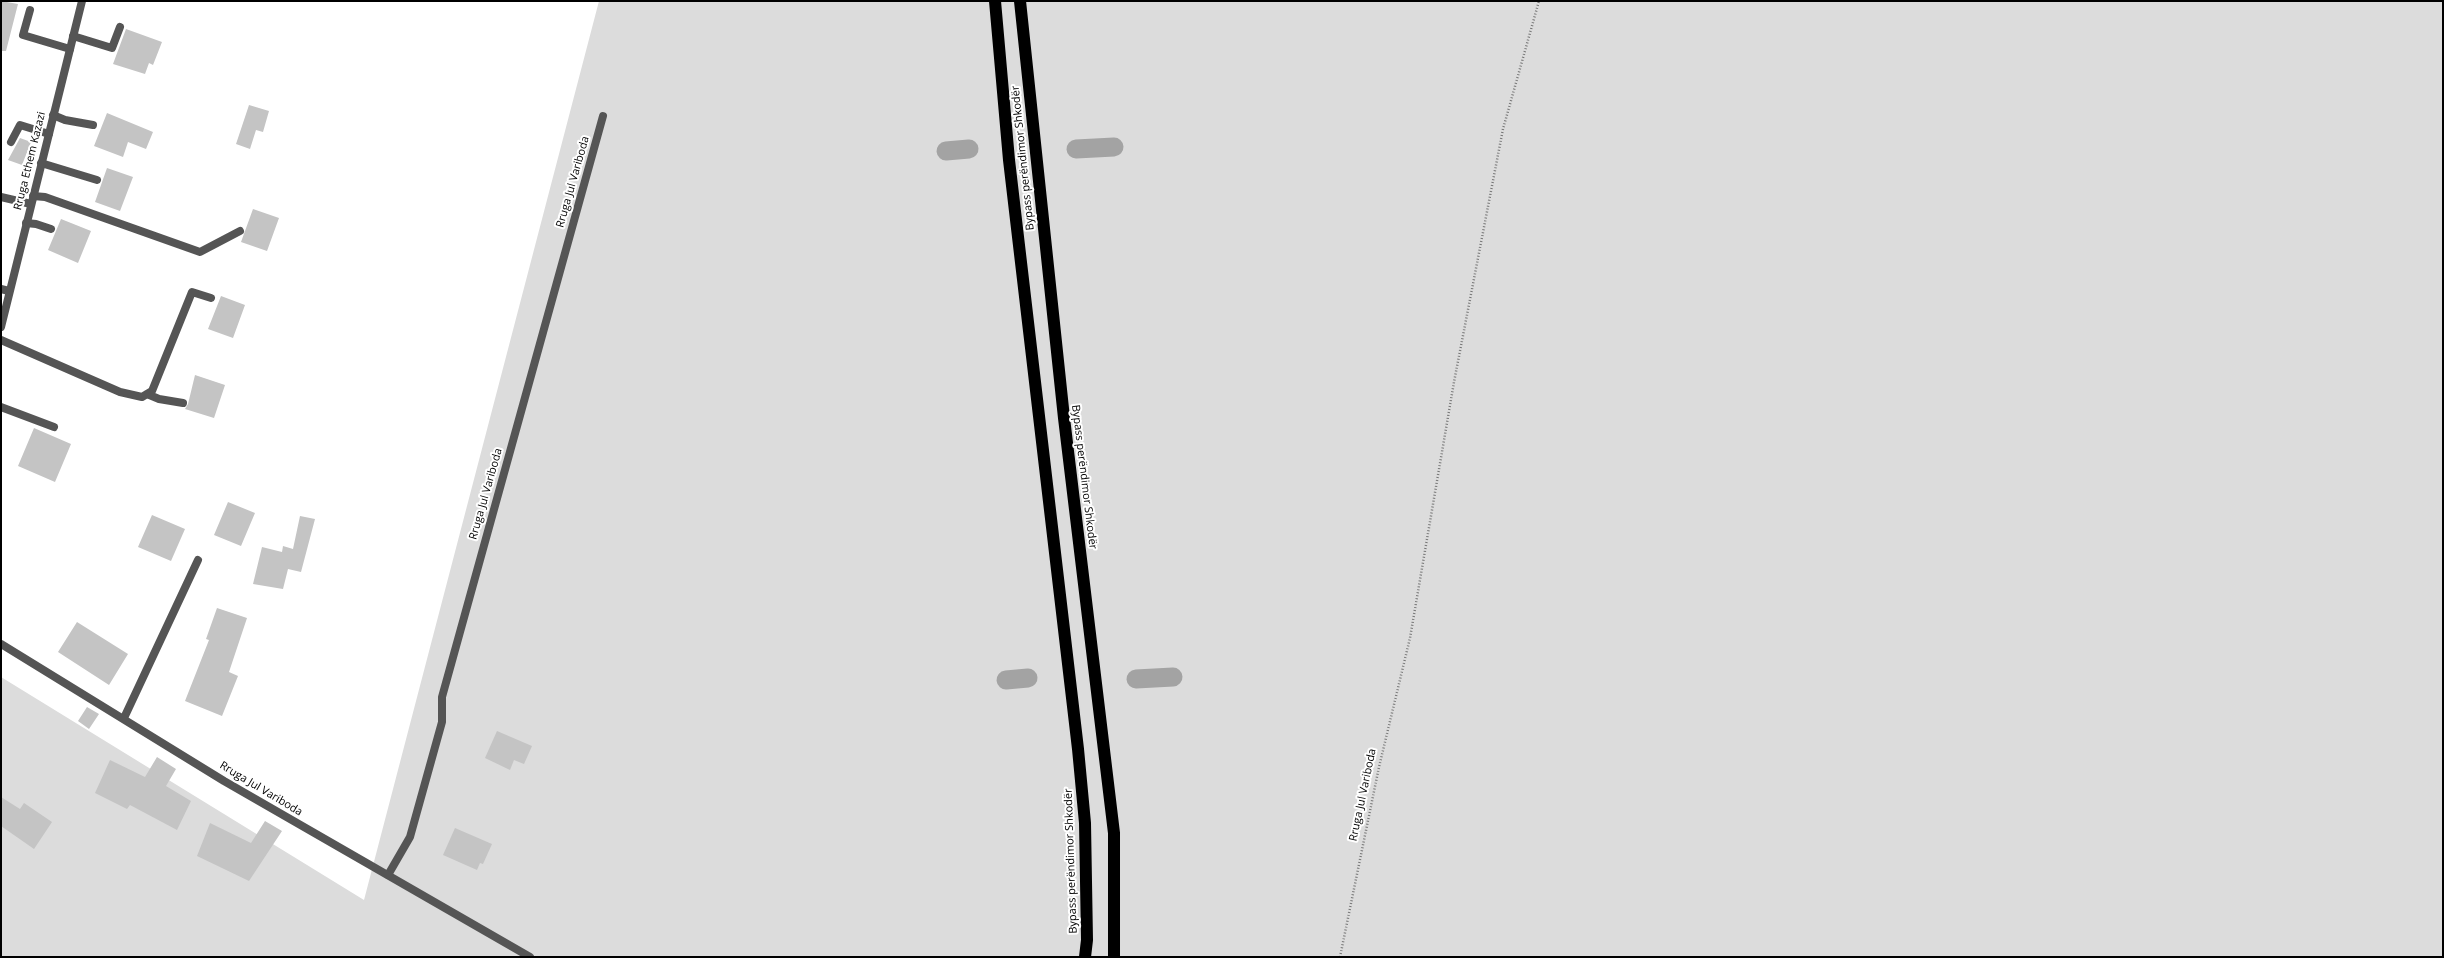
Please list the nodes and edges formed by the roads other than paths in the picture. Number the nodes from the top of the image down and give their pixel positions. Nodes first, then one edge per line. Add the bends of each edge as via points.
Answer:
1 (82, 1) edge
2 (995, 1) edge
3 (1020, 1) edge
4 (30, 10) dead end
5 (120, 27) dead end
6 (73, 36) junction
7 (70, 49) junction
8 (53, 115) junction
9 (603, 116) dead end
10 (93, 125) dead end
11 (49, 134) junction
12 (12, 142) dead end
13 (41, 163) junction
14 (97, 180) dead end
15 (33, 196) junction
16 (1, 197) edge
17 (31, 204) junction
18 (26, 223) junction
19 (51, 229) dead end
20 (240, 231) dead end
21 (5, 290) edge
22 (211, 298) dead end
23 (1, 327) edge
24 (1, 340) edge
25 (147, 394) junction
26 (183, 403) dead end
27 (1, 407) edge
28 (54, 427) dead end
29 (198, 560) dead end
30 (1, 644) edge
31 (124, 718) junction
32 (388, 875) junction
33 (530, 957) edge
34 (1085, 957) edge
35 (1114, 957) edge

1 - 6 street, Rruga Ethem Kazazi
2 - 34 highway, Bypass perëndimor Shkodër via 1009,160 1084,808
3 - 35 highway, Bypass perëndimor Shkodër via 1063,410 1114,833
4 - 7 street via 23,35
5 - 6 street via 112,48
6 - 7 street, Rruga Ethem Kazazi
7 - 8 street, Rruga Ethem Kazazi
8 - 10 street
8 - 11 street, Rruga Ethem Kazazi
9 - 32 street, Rruga Jul Variboda via 442,697 442,722 410,837
11 - 12 street via 20,125
11 - 13 street, Rruga Ethem Kazazi
13 - 14 street
13 - 15 street, Rruga Ethem Kazazi
15 - 17 street, Rruga Ethem Kazazi
15 - 20 street via 45,197 200,252
16 - 17 street
17 - 18 street, Rruga Ethem Kazazi
18 - 19 street
18 - 21 street, Rruga Ethem Kazazi
21 - 23 street, Rruga Ethem Kazazi
22 - 25 street via 192,292 152,391
24 - 25 street via 120,392 142,397
25 - 26 street
27 - 28 street
29 - 31 street
30 - 31 street, Rruga Jul Variboda
31 - 32 street, Rruga Jul Variboda via 224,781
32 - 33 street, Rruga Jul Variboda

